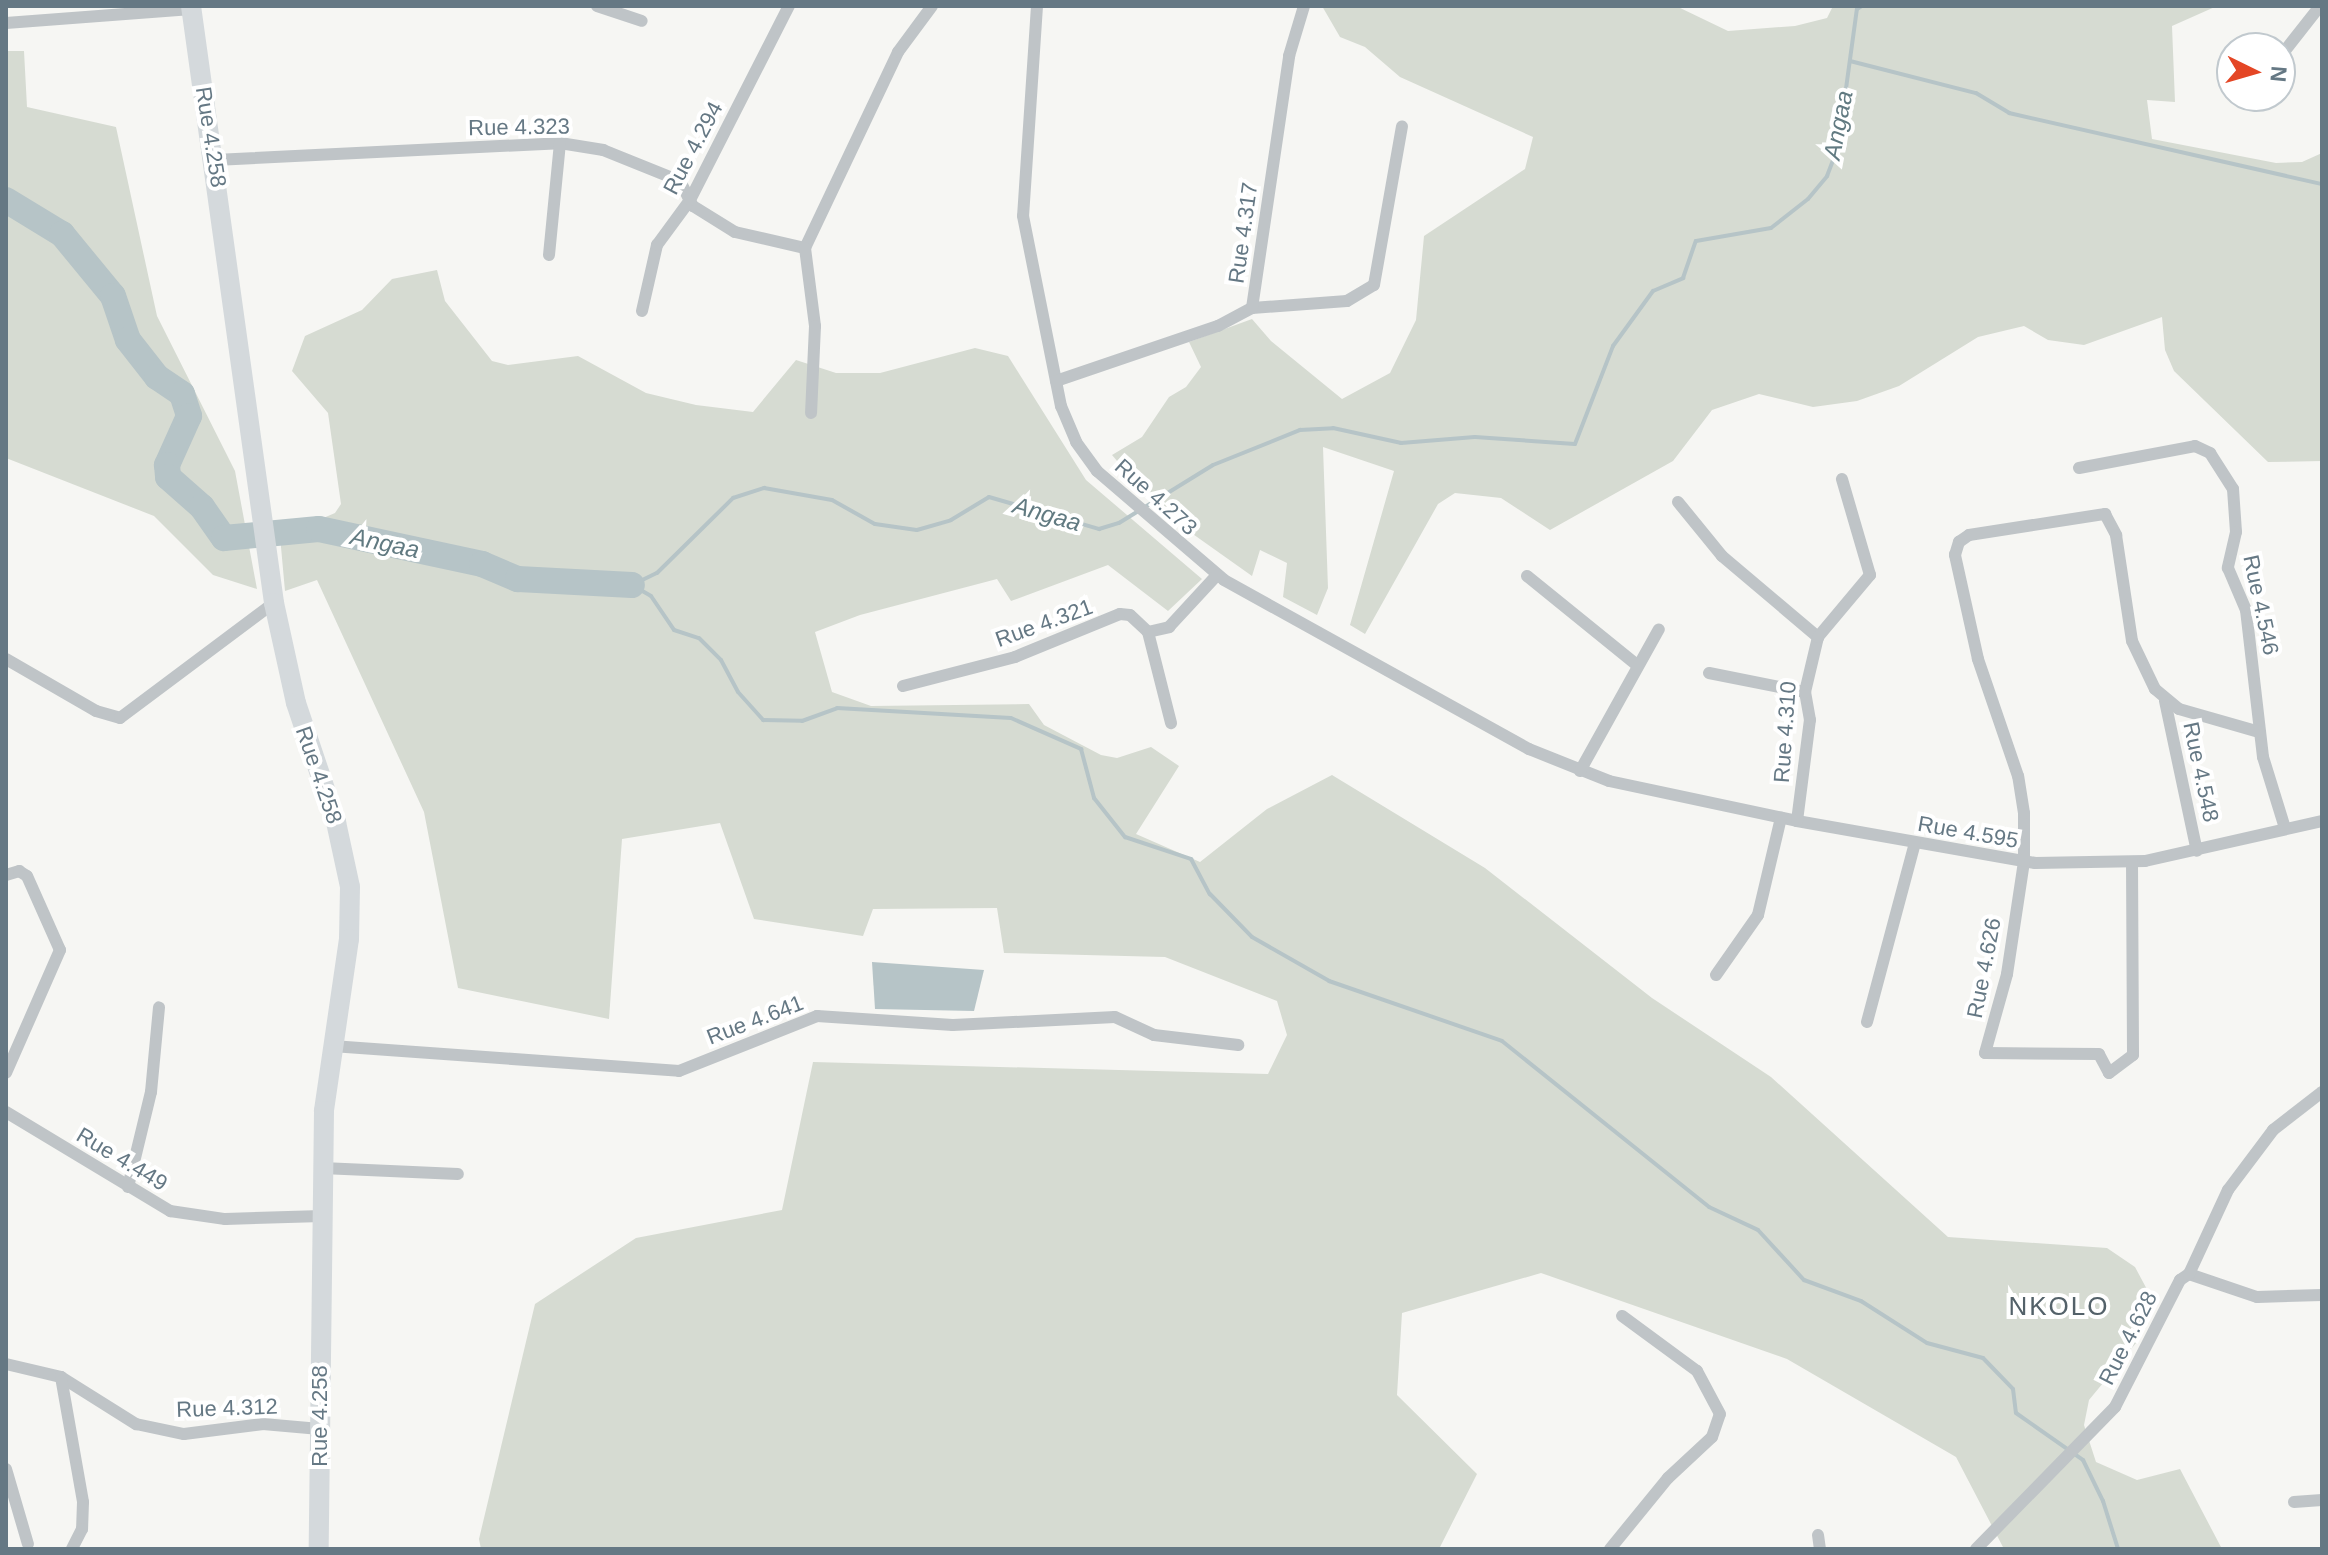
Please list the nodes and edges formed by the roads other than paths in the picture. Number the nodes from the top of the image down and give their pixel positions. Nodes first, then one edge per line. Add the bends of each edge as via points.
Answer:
1 (597, 6) edge
2 (789, 6) edge
3 (932, 6) edge
4 (1037, 6) edge
5 (1304, 6) edge
6 (2320, 6) edge
7 (191, 7) edge
8 (642, 21) dead end
9 (6, 23) edge
10 (2296, 37) edge
11 (1402, 126) dead end
12 (560, 143) junction
13 (215, 160) junction
14 (690, 200) junction
15 (805, 248) junction
16 (549, 255) dead end
17 (1252, 308) junction
18 (642, 311) dead end
19 (1056, 381) junction
20 (811, 413) dead end
21 (2079, 468) dead end
22 (1842, 479) dead end
23 (1678, 502) dead end
24 (1959, 542) joint
25 (1217, 575) junction
26 (1527, 576) dead end
27 (274, 603) junction
28 (1659, 629) dead end
29 (1148, 632) junction
30 (1818, 637) junction
31 (6, 659) edge
32 (1637, 665) junction
33 (1709, 673) dead end
34 (903, 686) dead end
35 (1805, 692) junction
36 (2165, 701) junction
37 (1171, 723) dead end
38 (2259, 732) junction
39 (1580, 771) junction
40 (1609, 781) joint
41 (1781, 818) junction
42 (1797, 821) junction
43 (2322, 821) edge
44 (2285, 828) junction
45 (1915, 843) junction
46 (2197, 851) junction
47 (2024, 861) junction
48 (2132, 862) junction
49 (6, 875) edge
50 (1716, 975) dead end
51 (159, 1007) dead end
52 (1867, 1022) dead end
53 (1238, 1045) dead end
54 (332, 1046) junction
55 (6, 1073) edge
56 (2322, 1092) edge
57 (6, 1112) edge
58 (322, 1168) junction
59 (458, 1174) dead end
60 (128, 1187) junction
61 (322, 1216) junction
62 (2189, 1274) junction
63 (2322, 1295) edge
64 (1622, 1316) dead end
65 (6, 1364) edge
66 (61, 1377) junction
67 (320, 1429) junction
68 (6, 1469) edge
69 (2322, 1500) edge
70 (2294, 1502) dead end
71 (1818, 1535) dead end
72 (28, 1544) dead end
73 (72, 1549) edge
74 (319, 1549) edge
75 (1610, 1549) edge
76 (1820, 1549) edge
77 (1976, 1549) edge

1 - 8 street
2 - 14 street, Rue 4.294
3 - 15 street via 898,52
4 - 19 street, Rue 4.273 via 1023,216
5 - 17 street, Rue 4.317 via 1289,56
6 - 10 street
7 - 9 street
7 - 13 highway, Rue 4.258
11 - 17 street via 1383,257 1367,294 1347,301
12 - 13 street, Rue 4.323
12 - 14 street, Rue 4.323 via 603,150 680,181
12 - 16 street
13 - 27 highway, Rue 4.258
14 - 15 street, Rue 4.323 via 735,232
14 - 18 street, Rue 4.294 via 657,245
15 - 20 street via 815,326
17 - 19 street, Rue 4.317 via 1193,335
19 - 25 street, Rue 4.273 via 1076,442 1097,471
21 - 38 street, Rue 4.546 via 2202,447 2233,489 2236,532 2228,568 2249,625
22 - 30 street, Rue 4.310 via 1870,575
23 - 30 street via 1722,556
24 - 36 street, Rue 4.548 via 1969,535 2105,514 2116,535 2132,641
24 - 47 street, Rue 4.626 via 1955,555 1978,659 2022,790
25 - 29 street via 1178,622
25 - 39 street, Rue 4.273 via 1529,749
26 - 32 street
27 - 31 street via 120,718 96,711
27 - 54 highway, Rue 4.258 via 296,703 336,822 350,887 349,939
28 - 32 street
29 - 34 street, Rue 4.321 via 1130,615 1120,614 1015,657
29 - 37 street
30 - 35 street, Rue 4.310
32 - 39 street
33 - 35 street
35 - 42 street, Rue 4.310 via 1810,720
36 - 38 street
36 - 46 street, Rue 4.548
38 - 44 street, Rue 4.546
39 - 40 street, Rue 4.273
40 - 41 street, Rue 4.595
41 - 42 street, Rue 4.595
41 - 50 street via 1758,915
42 - 45 street, Rue 4.595
43 - 44 street, Rue 4.595
44 - 46 street, Rue 4.595
45 - 47 street, Rue 4.595
45 - 52 street
46 - 48 street, Rue 4.595
47 - 48 street, Rue 4.595
47 - 48 street, Rue 4.626 via 2007,974 1985,1053 2099,1054 2109,1073 2133,1055
49 - 55 street via 19,871 27,876 60,950
51 - 60 street via 151,1092
53 - 54 street, Rue 4.641 via 1154,1035 1115,1017 953,1025 817,1016 679,1071
54 - 58 highway, Rue 4.258
56 - 62 street, Rue 4.628 via 2273,1130 2228,1190
57 - 60 street, Rue 4.449
58 - 59 street
58 - 61 highway, Rue 4.258
60 - 61 street, Rue 4.449 via 170,1211 201,1217
61 - 67 highway, Rue 4.258
62 - 63 street via 2257,1297
62 - 77 street, Rue 4.628 via 2180,1280 2115,1407
64 - 75 street via 1697,1371 1720,1414 1712,1437 1668,1478
65 - 66 street, Rue 4.312
66 - 67 street, Rue 4.312 via 136,1424 184,1434 263,1424
66 - 73 street via 83,1502 82,1529
67 - 74 highway, Rue 4.258
68 - 72 street
69 - 70 street
71 - 76 street

